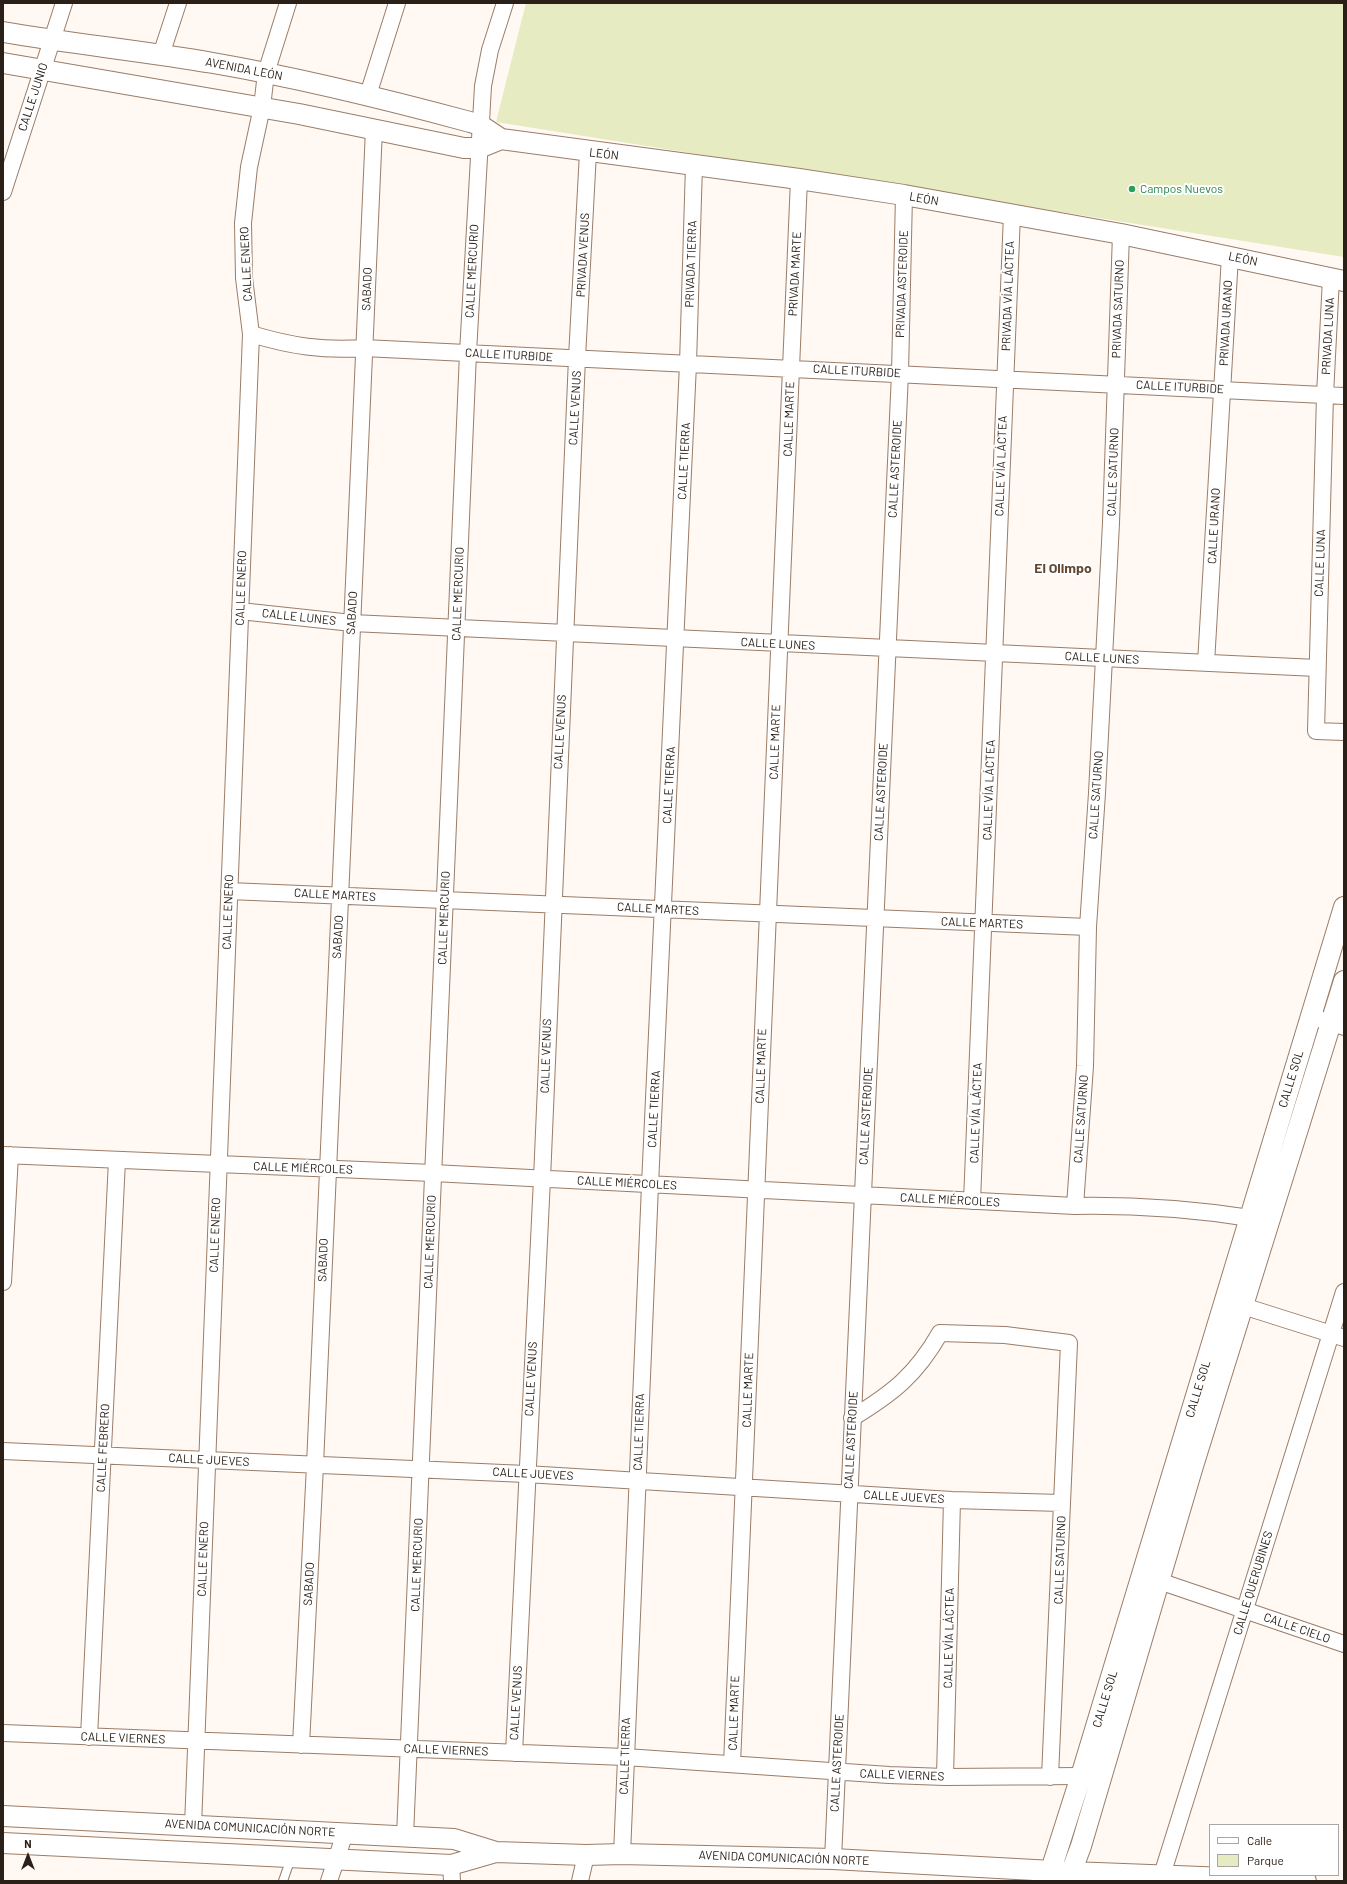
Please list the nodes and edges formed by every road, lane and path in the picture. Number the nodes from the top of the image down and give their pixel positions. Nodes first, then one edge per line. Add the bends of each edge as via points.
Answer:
1 (64, 3) edge
2 (178, 3) edge
3 (288, 3) edge
4 (397, 3) edge
5 (505, 3) edge
6 (3, 32) edge
7 (52, 41) junction
8 (161, 55) junction
9 (3, 63) edge
10 (42, 70) junction
11 (266, 73) junction
12 (368, 95) junction
13 (262, 107) junction
14 (480, 126) junction
15 (374, 129) junction
16 (501, 139) junction
17 (479, 148) junction
18 (588, 152) junction
19 (694, 165) junction
20 (799, 179) junction
21 (3, 192) edge
22 (904, 195) junction
23 (1012, 214) junction
24 (1121, 234) junction
25 (1230, 256) junction
26 (1338, 279) edge
27 (251, 334) junction
28 (364, 348) junction
29 (468, 353) junction
30 (577, 358) junction
31 (688, 364) junction
32 (791, 368) junction
33 (900, 373) junction
34 (1005, 379) junction
35 (1116, 384) junction
36 (1222, 390) junction
37 (1325, 395) junction
38 (1344, 396) edge
39 (240, 610) junction
40 (352, 623) junction
41 (456, 628) junction
42 (564, 633) junction
43 (676, 639) junction
44 (779, 644) junction
45 (887, 649) junction
46 (994, 653) junction
47 (1104, 658) junction
48 (1206, 663) junction
49 (1317, 668) junction
50 (1344, 732) edge
51 (229, 891) junction
52 (340, 895) junction
53 (445, 900) junction
54 (552, 904) junction
55 (1344, 907) edge
56 (664, 910) junction
57 (768, 914) junction
58 (875, 918) junction
59 (983, 923) junction
60 (1088, 927) junction
61 (1344, 981) edge
62 (1310, 1016) junction
63 (1338, 1025) edge
64 (6, 1155) edge
65 (117, 1160) junction
66 (218, 1164) junction
67 (327, 1169) junction
68 (433, 1173) junction
69 (542, 1179) junction
70 (650, 1184) junction
71 (756, 1190) junction
72 (862, 1195) junction
73 (972, 1201) junction
74 (1075, 1206) junction
75 (1250, 1218) junction
76 (3, 1282) edge
77 (1344, 1292) edge
78 (1244, 1306) junction
79 (1338, 1335) edge
80 (852, 1418) junction
81 (3, 1450) edge
82 (102, 1455) junction
83 (207, 1460) junction
84 (315, 1465) junction
85 (421, 1469) junction
86 (526, 1474) junction
87 (637, 1480) junction
88 (744, 1487) junction
89 (849, 1494) junction
90 (952, 1500) junction
91 (1062, 1503) junction
92 (1159, 1581) junction
93 (1245, 1610) junction
94 (1344, 1644) edge
95 (3, 1733) edge
96 (89, 1737) junction
97 (196, 1741) junction
98 (301, 1745) junction
99 (409, 1749) junction
100 (514, 1753) junction
101 (625, 1757) junction
102 (732, 1764) junction
103 (837, 1773) junction
104 (1081, 1776) junction
105 (945, 1777) junction
106 (1050, 1777) junction
107 (3, 1816) edge
108 (193, 1826) junction
109 (345, 1833) junction
110 (405, 1836) junction
111 (3, 1844) edge
112 (496, 1852) junction
113 (622, 1854) junction
114 (586, 1855) junction
115 (292, 1858) junction
116 (833, 1859) junction
117 (336, 1860) junction
118 (1051, 1870) junction
119 (452, 1873) edge
120 (1162, 1875) junction
121 (1070, 1877) edge
122 (1120, 1877) edge
123 (283, 1881) edge
124 (329, 1881) edge
125 (580, 1881) edge
126 (1306, 1881) edge

1 - 7 street, CALLE JUNIO
2 - 8 street
3 - 11 street, CALLE ENERO
4 - 12 street
5 - 14 street, CALLE MERCURIO via 482,86
6 - 7 street, AVENIDA LEÓN
7 - 8 street, AVENIDA LEÓN
7 - 10 street, CALLE JUNIO
8 - 11 street, AVENIDA LEÓN
9 - 10 street
10 - 13 street
10 - 21 street, CALLE JUNIO
11 - 12 street, AVENIDA LEÓN
11 - 13 street, CALLE ENERO
12 - 14 street, AVENIDA LEÓN
13 - 15 street
13 - 27 street, CALLE ENERO via 249,167 243,222 244,278
14 - 16 street, LEÓN
14 - 17 street, CALLE MERCURIO
15 - 17 street via 464,148
15 - 28 street, SABADO
16 - 17 street
16 - 18 street, LEÓN
17 - 29 street, CALLE MERCURIO
18 - 19 street, LEÓN
18 - 30 street, PRIVADA VENUS
19 - 20 street, LEÓN
19 - 31 street, PRIVADA TIERRA
20 - 22 street, LEÓN
20 - 32 street, PRIVADA MARTE
22 - 23 street, LEÓN
22 - 33 street, PRIVADA ASTEROIDE
23 - 24 street, LEÓN
23 - 34 street, PRIVADA VÍA LÁCTEA
24 - 25 street, LEÓN
24 - 35 street, PRIVADA SATURNO
25 - 26 street, LEÓN
25 - 36 street, PRIVADA URANO
26 - 37 street, PRIVADA LUNA
27 - 28 street, CALLE ITURBIDE via 307,348
27 - 39 street, CALLE ENERO
28 - 29 street, CALLE ITURBIDE
28 - 40 street, SABADO
29 - 30 street, CALLE ITURBIDE
29 - 41 street, CALLE MERCURIO
30 - 31 street, CALLE ITURBIDE
30 - 42 street, CALLE VENUS
31 - 32 street, CALLE ITURBIDE
31 - 43 street, CALLE TIERRA
32 - 33 street, CALLE ITURBIDE
32 - 44 street, CALLE MARTE
33 - 34 street, CALLE ITURBIDE
33 - 45 street, CALLE ASTEROIDE
34 - 35 street, CALLE ITURBIDE
34 - 46 street, CALLE VÍA LÁCTEA
35 - 36 street, CALLE ITURBIDE
35 - 47 street, CALLE SATURNO
36 - 37 street, CALLE ITURBIDE
36 - 48 street, CALLE URANO
37 - 38 street, CALLE ITURBIDE
37 - 49 street, CALLE LUNA
39 - 40 street, CALLE LUNES
39 - 51 street, CALLE ENERO
40 - 41 street, CALLE LUNES
40 - 52 street, SABADO
41 - 42 street, CALLE LUNES
41 - 53 street, CALLE MERCURIO
42 - 43 street, CALLE LUNES
42 - 54 street, CALLE VENUS
43 - 44 street, CALLE LUNES
43 - 56 street, CALLE TIERRA
44 - 45 street, CALLE LUNES
44 - 57 street, CALLE MARTE
45 - 46 street, CALLE LUNES
45 - 58 street, CALLE ASTEROIDE
46 - 47 street, CALLE LUNES
46 - 59 street, CALLE VÍA LÁCTEA
47 - 48 street, CALLE LUNES
47 - 60 street, CALLE SATURNO
48 - 49 street, CALLE LUNES
49 - 50 street, CALLE LUNA via 1316,731
51 - 52 street, CALLE MARTES
51 - 66 street, CALLE ENERO
52 - 53 street, CALLE MARTES
52 - 67 street, SABADO
53 - 54 street, CALLE MARTES
53 - 68 street, CALLE MERCURIO
54 - 56 street, CALLE MARTES
54 - 69 street, CALLE VENUS
55 - 62 street, CALLE SOL
56 - 57 street, CALLE MARTES
56 - 70 street, CALLE TIERRA
57 - 58 street, CALLE MARTES
57 - 71 street, CALLE MARTE
58 - 59 street, CALLE MARTES
58 - 72 street, CALLE ASTEROIDE
59 - 60 street, CALLE MARTES
59 - 73 street, CALLE VÍA LÁCTEA
60 - 74 street, CALLE SATURNO via 1085,1066
61 - 63 street, CALLE SOL
62 - 63 street
62 - 75 street, CALLE SOL
63 - 78 street, CALLE SOL
64 - 65 street, CALLE MIÉRCOLES
64 - 76 street
65 - 66 street, CALLE MIÉRCOLES
65 - 82 street, CALLE FEBRERO
66 - 67 street, CALLE MIÉRCOLES
66 - 83 street, CALLE ENERO
67 - 68 street, CALLE MIÉRCOLES
67 - 84 street, SABADO
68 - 69 street, CALLE MIÉRCOLES
68 - 85 street, CALLE MERCURIO
69 - 70 street, CALLE MIÉRCOLES
69 - 86 street, CALLE VENUS
70 - 71 street, CALLE MIÉRCOLES
70 - 87 street, CALLE TIERRA
71 - 72 street, CALLE MIÉRCOLES
71 - 88 street, CALLE MARTE
72 - 73 street, CALLE MIÉRCOLES
72 - 80 street, CALLE ASTEROIDE
73 - 74 street, CALLE MIÉRCOLES
74 - 75 street, CALLE MIÉRCOLES via 1166,1208
75 - 104 street, CALLE SOL
77 - 79 street, CALLE QUERUBINES
78 - 79 street
78 - 92 street, CALLE SOL
79 - 93 street, CALLE QUERUBINES
80 - 89 street, CALLE ASTEROIDE
80 - 91 street, CALLE SATURNO via 892,1392 911,1375 940,1333 1005,1335 1069,1343
81 - 82 street, CALLE JUEVES
82 - 83 street, CALLE JUEVES
82 - 96 street, CALLE FEBRERO
83 - 84 street, CALLE JUEVES
83 - 97 street, CALLE ENERO
84 - 85 street, CALLE JUEVES
84 - 98 street, SABADO
85 - 86 street, CALLE JUEVES
85 - 99 street, CALLE MERCURIO
86 - 87 street, CALLE JUEVES
86 - 100 street, CALLE VENUS
87 - 88 street, CALLE JUEVES
87 - 101 street, CALLE TIERRA
88 - 89 street, CALLE JUEVES
88 - 102 street, CALLE MARTE
89 - 90 street, CALLE JUEVES
89 - 103 street, CALLE ASTEROIDE
90 - 91 street, CALLE JUEVES
90 - 105 street, CALLE VÍA LÁCTEA
91 - 106 street, CALLE SATURNO
92 - 93 street, CALLE CIELO
92 - 121 street, CALLE SOL
93 - 94 street, CALLE CIELO
93 - 120 street, CALLE QUERUBINES
95 - 96 street, CALLE VIERNES
96 - 97 street, CALLE VIERNES
97 - 98 street, CALLE VIERNES
97 - 108 street, CALLE ENERO
98 - 99 street, CALLE VIERNES
99 - 100 street, CALLE VIERNES
99 - 110 street, CALLE MERCURIO
100 - 101 street, CALLE VIERNES
101 - 102 street, CALLE VIERNES
101 - 113 street, CALLE TIERRA
102 - 103 street, CALLE VIERNES
103 - 105 street, CALLE VIERNES
103 - 116 street, CALLE ASTEROIDE
104 - 106 street, CALLE VIERNES
104 - 118 street, CALLE SOL
105 - 106 street, CALLE VIERNES
107 - 108 street, AVENIDA COMUNICACIÓN NORTE
108 - 109 street, AVENIDA COMUNICACIÓN NORTE
109 - 110 street, AVENIDA COMUNICACIÓN NORTE
109 - 117 street
110 - 112 street, AVENIDA COMUNICACIÓN NORTE via 454,1839
111 - 115 street, AVENIDA COMUNICACIÓN NORTE
112 - 114 street, AVENIDA COMUNICACIÓN NORTE
112 - 119 street, AVENIDA COMUNICACIÓN NORTE
113 - 114 street, AVENIDA COMUNICACIÓN NORTE
113 - 116 street, AVENIDA COMUNICACIÓN NORTE
114 - 125 street
115 - 117 street, AVENIDA COMUNICACIÓN NORTE
115 - 123 lane
116 - 118 street, AVENIDA COMUNICACIÓN NORTE
117 - 119 street, AVENIDA COMUNICACIÓN NORTE
117 - 124 street
118 - 121 street, AVENIDA COMUNICACIÓN NORTE
120 - 122 street, AVENIDA COMUNICACIÓN NORTE
120 - 126 street, AVENIDA COMUNICACIÓN NORTE
121 - 122 street, AVENIDA COMUNICACIÓN NORTE

